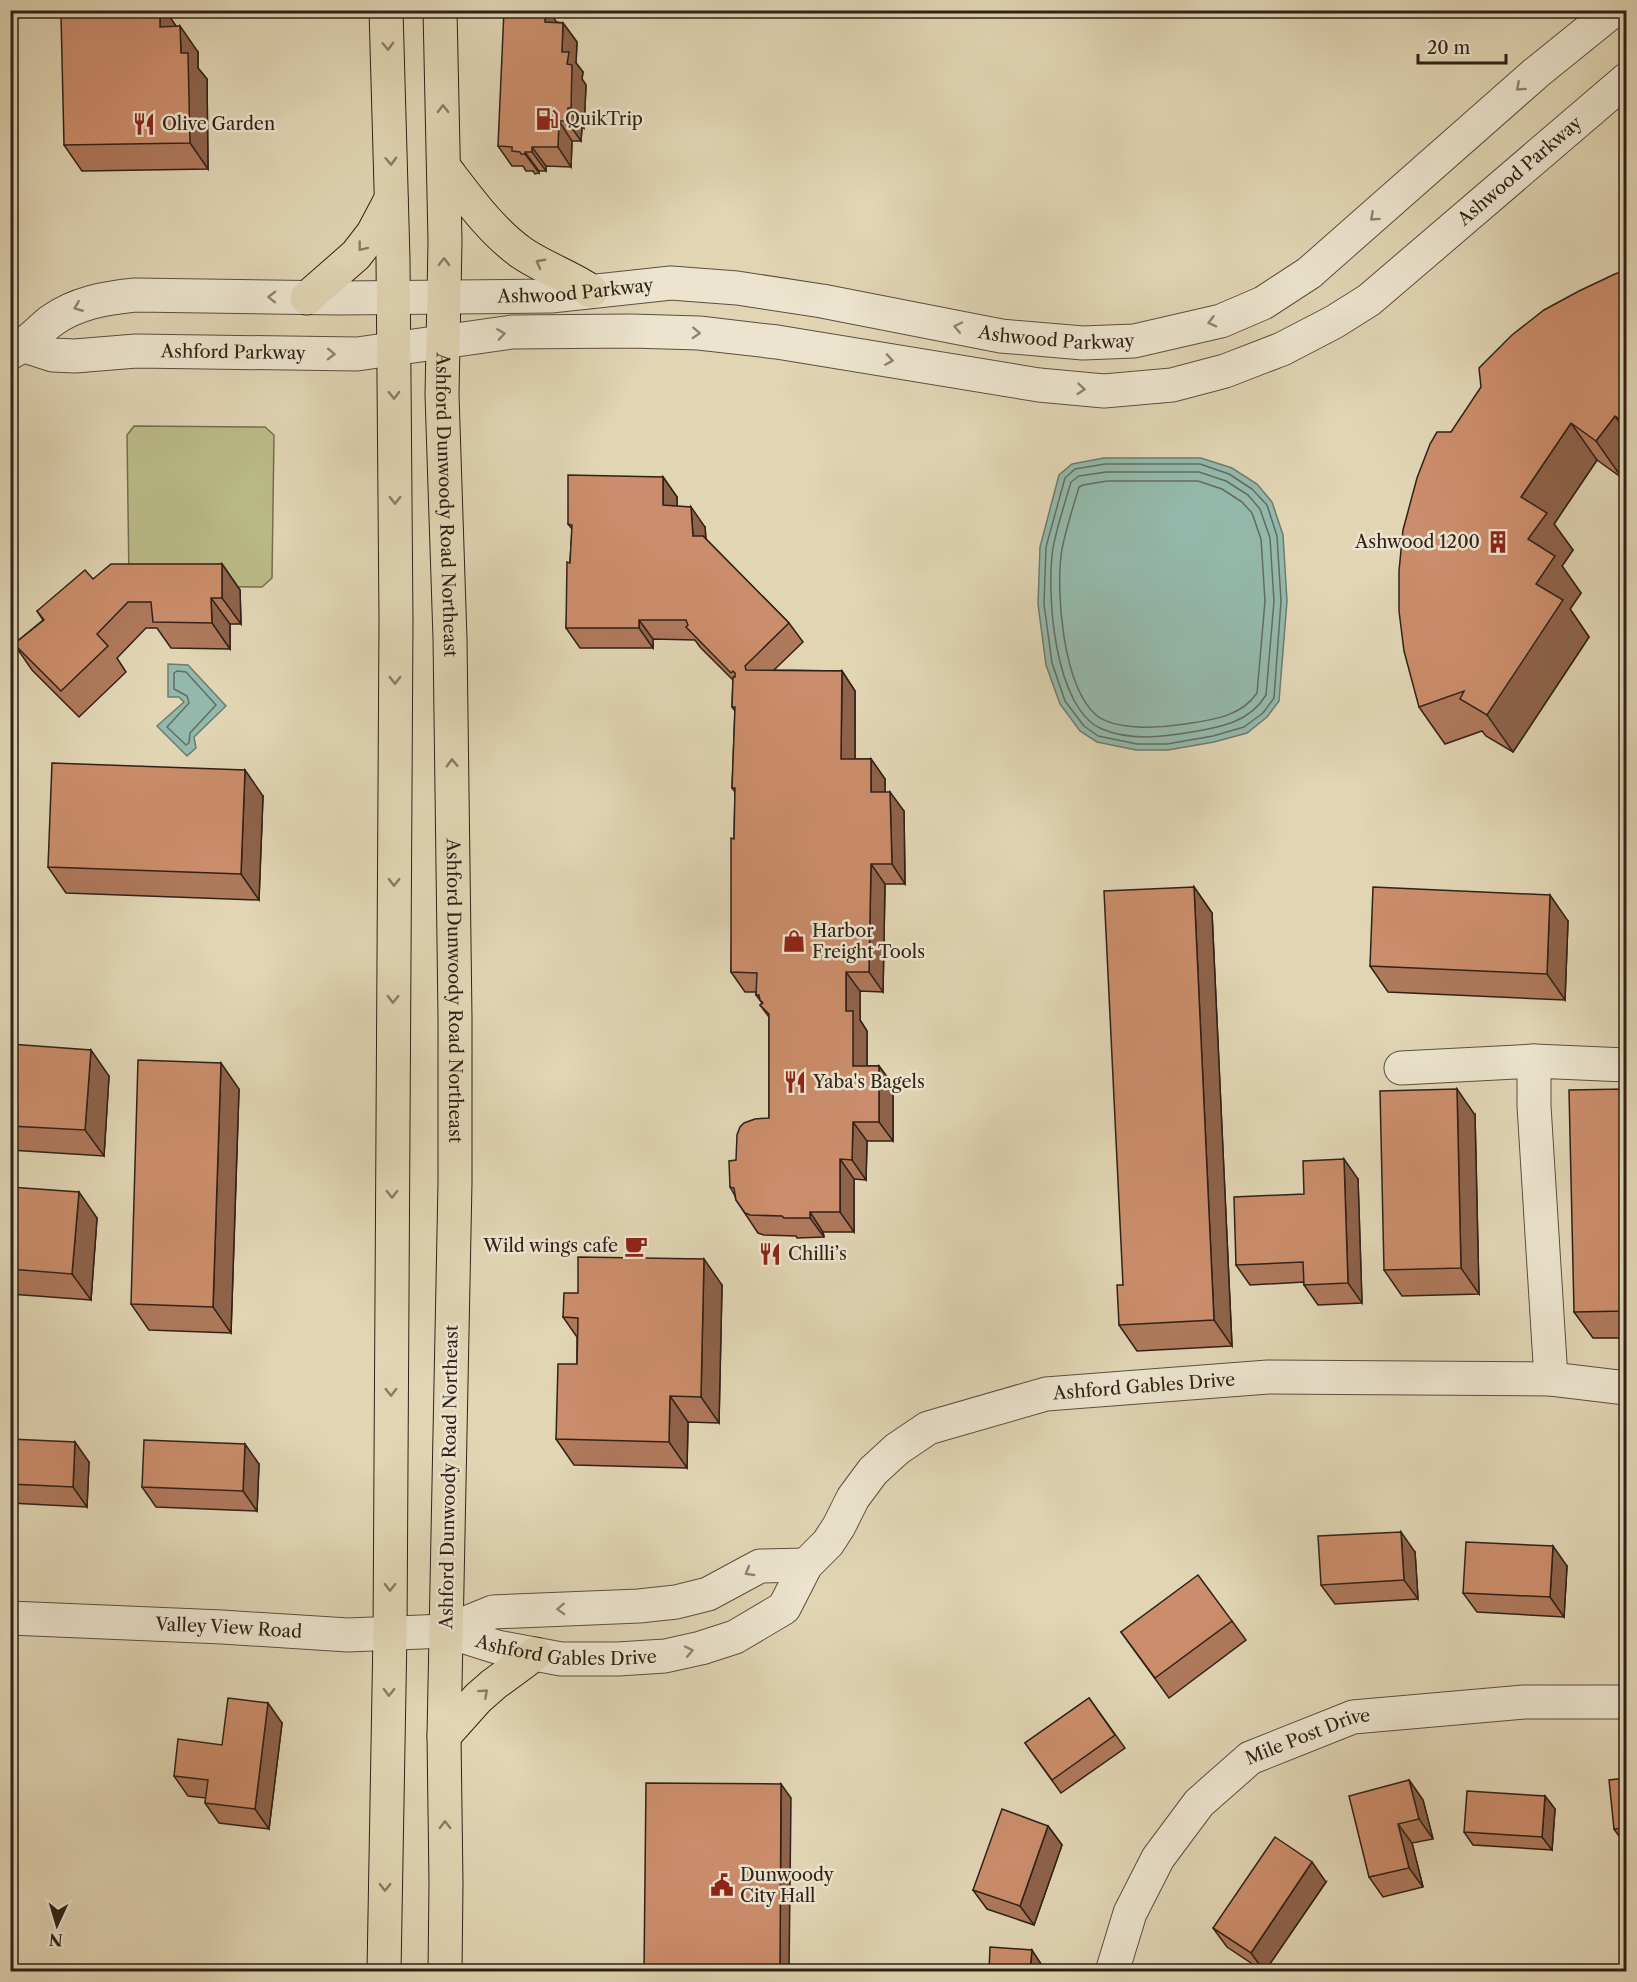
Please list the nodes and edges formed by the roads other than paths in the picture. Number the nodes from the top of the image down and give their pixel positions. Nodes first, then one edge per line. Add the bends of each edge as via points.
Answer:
1 (386, 10) edge
2 (440, 10) edge
3 (1614, 10) edge
4 (1626, 80) edge
5 (444, 167) junction
6 (392, 197) junction
7 (591, 291) junction
8 (393, 297) junction
9 (443, 297) junction
10 (307, 298) junction
11 (443, 342) junction
12 (18, 349) edge
13 (393, 349) junction
14 (1534, 1061) junction
15 (1626, 1065) edge
16 (1401, 1068) dead end
17 (1551, 1379) junction
18 (1626, 1389) edge
19 (806, 1564) junction
20 (10, 1618) edge
21 (446, 1631) junction
22 (390, 1633) junction
23 (536, 1654) junction
24 (1626, 1702) edge
25 (444, 1736) junction
26 (384, 1971) edge
27 (445, 1971) edge
28 (1112, 1971) edge

1 -> 6 main road
5 -> 2 main road, Ashford Dunwoody Road Northeast
3 -> 7 street, Ashwood Parkway via 1536,73 1309,273 1263,303 1221,321 1134,341 1083,343 1001,336 737,288 671,283
11 -> 4 street, Ashwood Parkway via 512,332 699,333 1039,385 1104,391 1172,386 1282,349 1369,300
7 -> 5 main road via 539,264 506,240
9 -> 5 main road, Ashford Dunwoody Road Northeast
6 - 8 main road
6 -> 10 main road via 356,255
7 - 9 street, Ashwood Parkway via 551,296
8 - 9 street, Ashwood Parkway
8 - 10 street, Ashford Parkway
8 - 13 main road
9 - 11 main road, Ashford Dunwoody Road Northeast
10 -> 12 street, Ashford Parkway via 135,295 101,299 51,321
11 - 13 street, Ashford Parkway
21 -> 11 main road, Ashford Dunwoody Road Northeast via 454,1018
12 -> 13 street, Ashford Parkway via 75,356 136,351 357,354
13 -> 22 main road
14 - 15 street
14 - 16 street
14 - 17 street
17 - 18 street, Ashford Gables Drive
17 - 19 street, Ashford Gables Drive via 1268,1377 1046,1394 928,1428 897,1449 873,1471 828,1543
19 -> 21 street, Ashford Gables Drive via 760,1566 708,1594 676,1602 493,1612
23 -> 19 street, Ashford Gables Drive via 561,1659 665,1656 735,1637 784,1608
20 - 22 street, Valley View Road via 348,1635
21 - 22 street, Valley View Road
21 - 23 street, Ashford Gables Drive
21 - 25 main road, Ashford Dunwoody Road Northeast
22 -> 26 main road
25 -> 23 main road via 478,1698
24 - 28 street, Mile Post Drive via 1524,1702 1353,1717 1250,1758 1199,1803 1158,1858 1130,1913
27 -> 25 main road, Ashford Dunwoody Road Northeast

